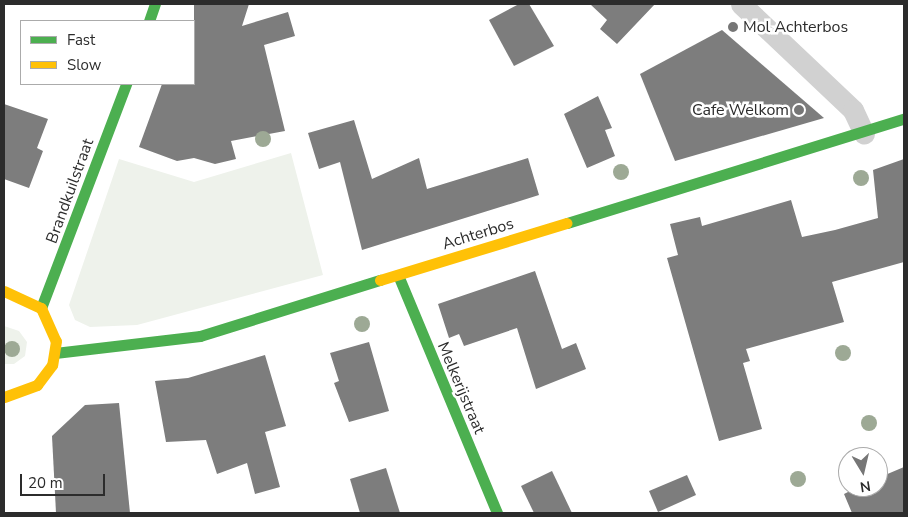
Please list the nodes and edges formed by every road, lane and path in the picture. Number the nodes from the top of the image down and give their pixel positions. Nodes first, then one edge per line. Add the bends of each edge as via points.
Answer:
1 (155, 4) edge
2 (741, 4) edge
3 (149, 20) edge
4 (126, 85) edge
5 (904, 119) edge
6 (864, 134) junction
7 (398, 276) junction
8 (4, 291) edge
9 (41, 308) junction
10 (55, 353) junction
11 (4, 397) edge
12 (497, 513) edge

1 - 3 street
2 - 6 street via 853,110
4 - 9 street, Brandkuilstraat
5 - 6 street, Achterbos
6 - 7 street, Achterbos
7 - 10 street, Achterbos via 200,336
7 - 12 street, Melkerijstraat
8 - 9 street
9 - 10 street via 54,329
10 - 11 street via 38,385

